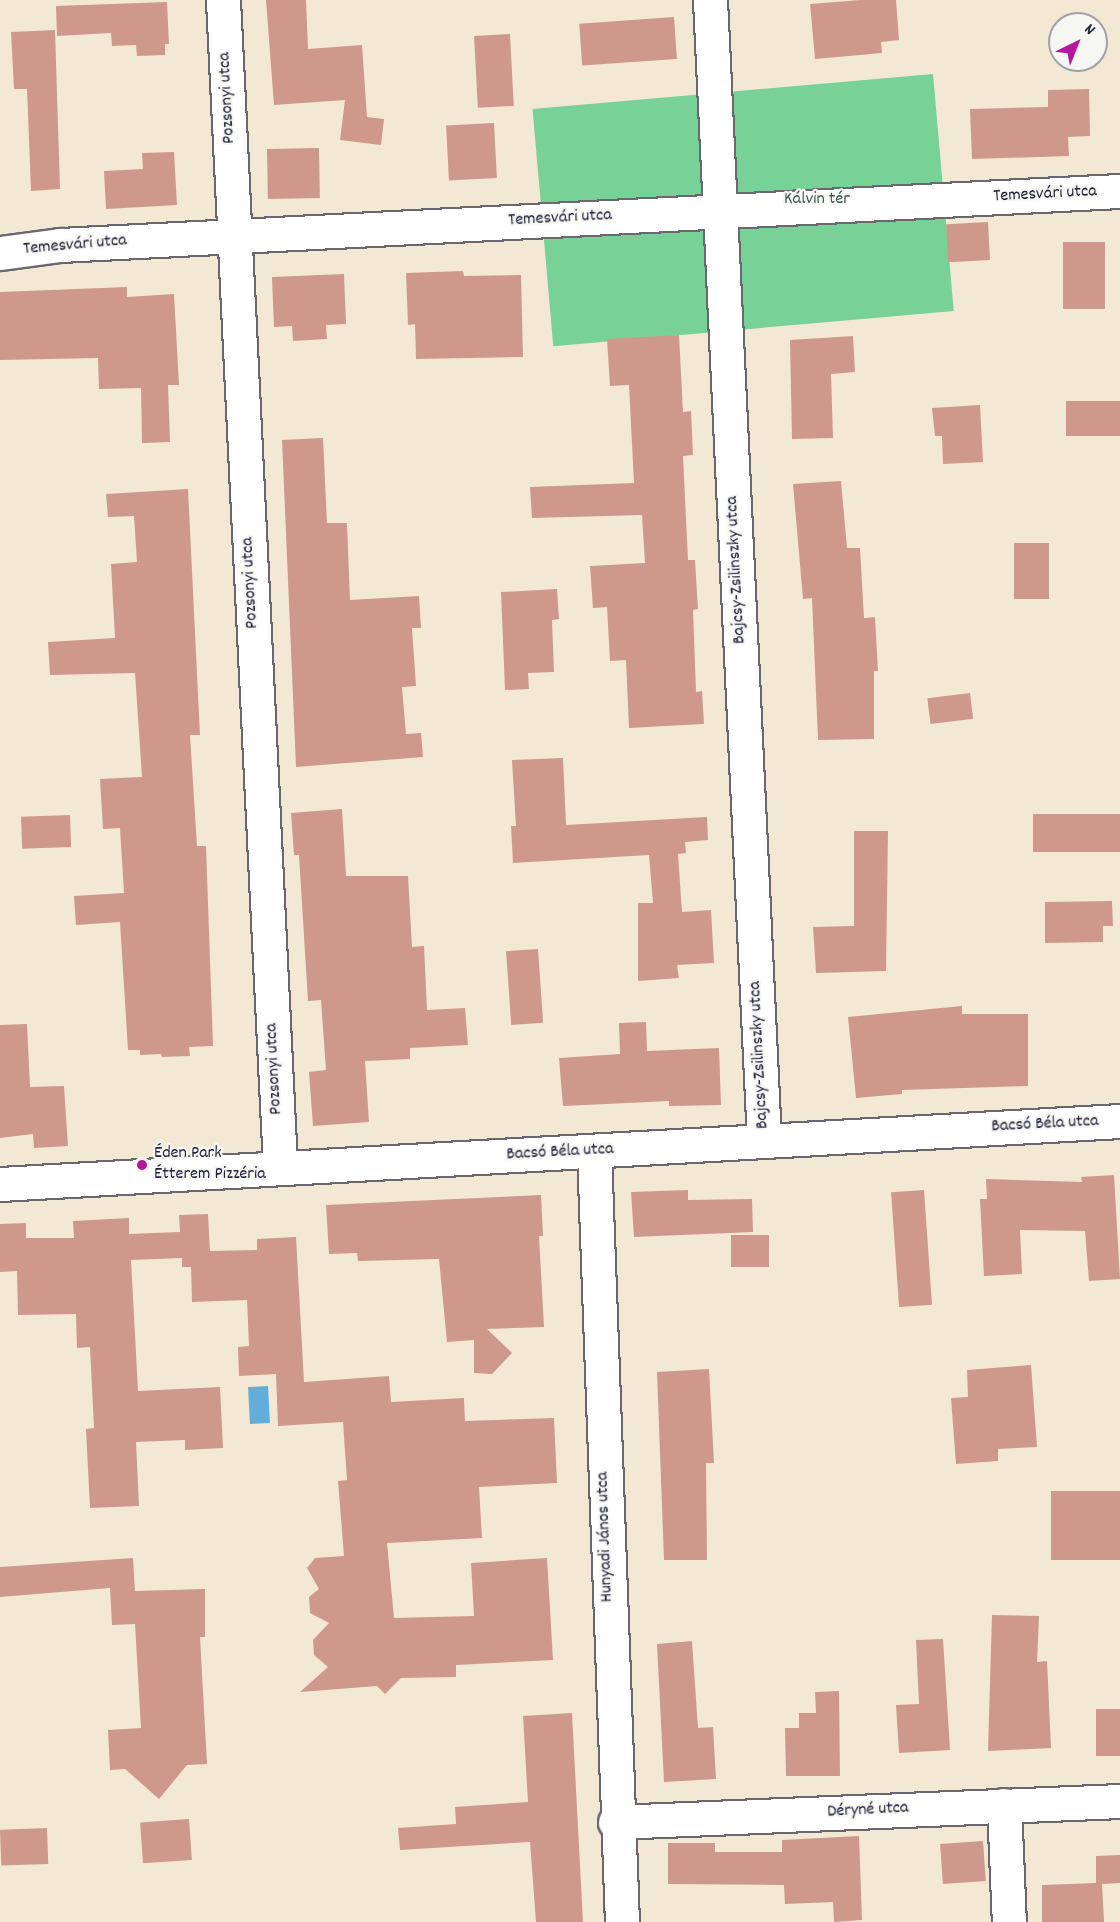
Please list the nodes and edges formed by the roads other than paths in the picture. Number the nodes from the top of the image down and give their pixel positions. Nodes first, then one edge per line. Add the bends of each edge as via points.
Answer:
1 (223, 0) edge
2 (710, 0) edge
3 (1120, 191) edge
4 (720, 211) junction
5 (234, 236) junction
6 (0, 253) edge
7 (1120, 1121) edge
8 (764, 1140) junction
9 (594, 1152) junction
10 (280, 1167) junction
11 (0, 1184) edge
12 (1120, 1801) edge
13 (1004, 1805) junction
14 (615, 1822) junction
15 (622, 1922) edge
16 (1009, 1922) edge

1 - 5 street, Pozsonyi utca
2 - 4 street, Bajcsy-Zsilinszky utca
3 - 4 street, Temesvári utca
4 - 5 street, Temesvári utca
4 - 8 street, Bajcsy-Zsilinszky utca
5 - 6 street, Temesvári utca via 60,245
5 - 10 street, Pozsonyi utca
7 - 8 street, Bacsó Béla utca
8 - 9 street, Bacsó Béla utca
9 - 10 street, Bacsó Béla utca
9 - 14 street, Hunyadi János utca
10 - 11 street, Bacsó Béla utca
12 - 13 street, Déryné utca
13 - 14 street, Déryné utca
13 - 16 street
14 - 15 street, Hunyadi János utca

